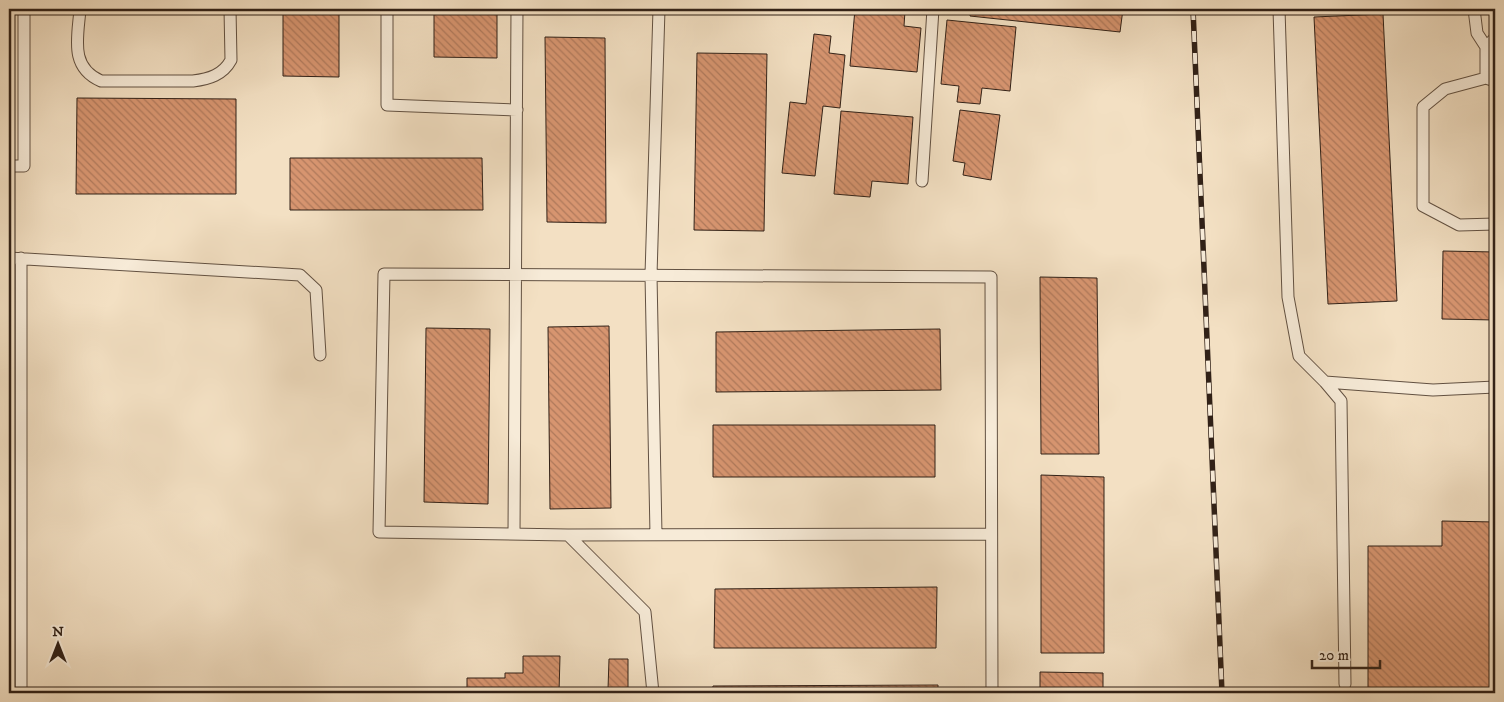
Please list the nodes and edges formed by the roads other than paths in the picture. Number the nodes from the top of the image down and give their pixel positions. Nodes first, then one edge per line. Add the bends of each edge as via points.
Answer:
1 (24, 9) edge
2 (80, 9) edge
3 (230, 9) edge
4 (387, 9) edge
5 (517, 9) edge
6 (659, 9) edge
7 (933, 9) edge
8 (1279, 9) edge
9 (1474, 9) edge
10 (1495, 38) edge
11 (1486, 47) junction
12 (1491, 79) edge
13 (517, 110) junction
14 (9, 166) edge
15 (922, 181) dead end
16 (1495, 224) edge
17 (15, 258) edge
18 (516, 275) junction
19 (651, 275) junction
20 (320, 355) dead end
21 (9, 381) edge
22 (21, 382) junction
23 (1325, 382) junction
24 (1495, 387) edge
25 (9, 529) edge
26 (21, 529) junction
27 (514, 534) junction
28 (991, 534) junction
29 (568, 535) junction
30 (656, 535) junction
31 (21, 677) junction
32 (9, 678) edge
33 (1345, 684) dead end
34 (21, 693) edge
35 (653, 693) edge
36 (992, 693) edge

1 - 14 lane via 24,166
2 - 3 lane via 78,55 86,72 101,81 193,81 217,75 227,68 231,60
4 - 13 lane via 387,105
5 - 13 lane
6 - 19 lane
7 - 15 lane
8 - 23 lane via 1288,297 1299,356
9 - 11 lane via 1476,32
10 - 11 lane
11 - 12 lane
12 - 16 lane via 1445,89 1423,107 1423,206 1459,225
13 - 18 lane
17 - 20 lane via 300,275 316,290
17 - 22 lane
18 - 19 lane
18 - 27 lane
18 - 27 lane via 384,274 379,532
19 - 28 lane via 991,277
19 - 30 lane
21 - 22 lane
22 - 26 lane
23 - 24 lane via 1433,390
23 - 33 lane via 1341,401
25 - 26 lane
26 - 31 lane
27 - 29 lane
28 - 30 lane
28 - 36 lane
29 - 30 lane
29 - 35 lane via 645,612
31 - 32 lane
31 - 34 lane

